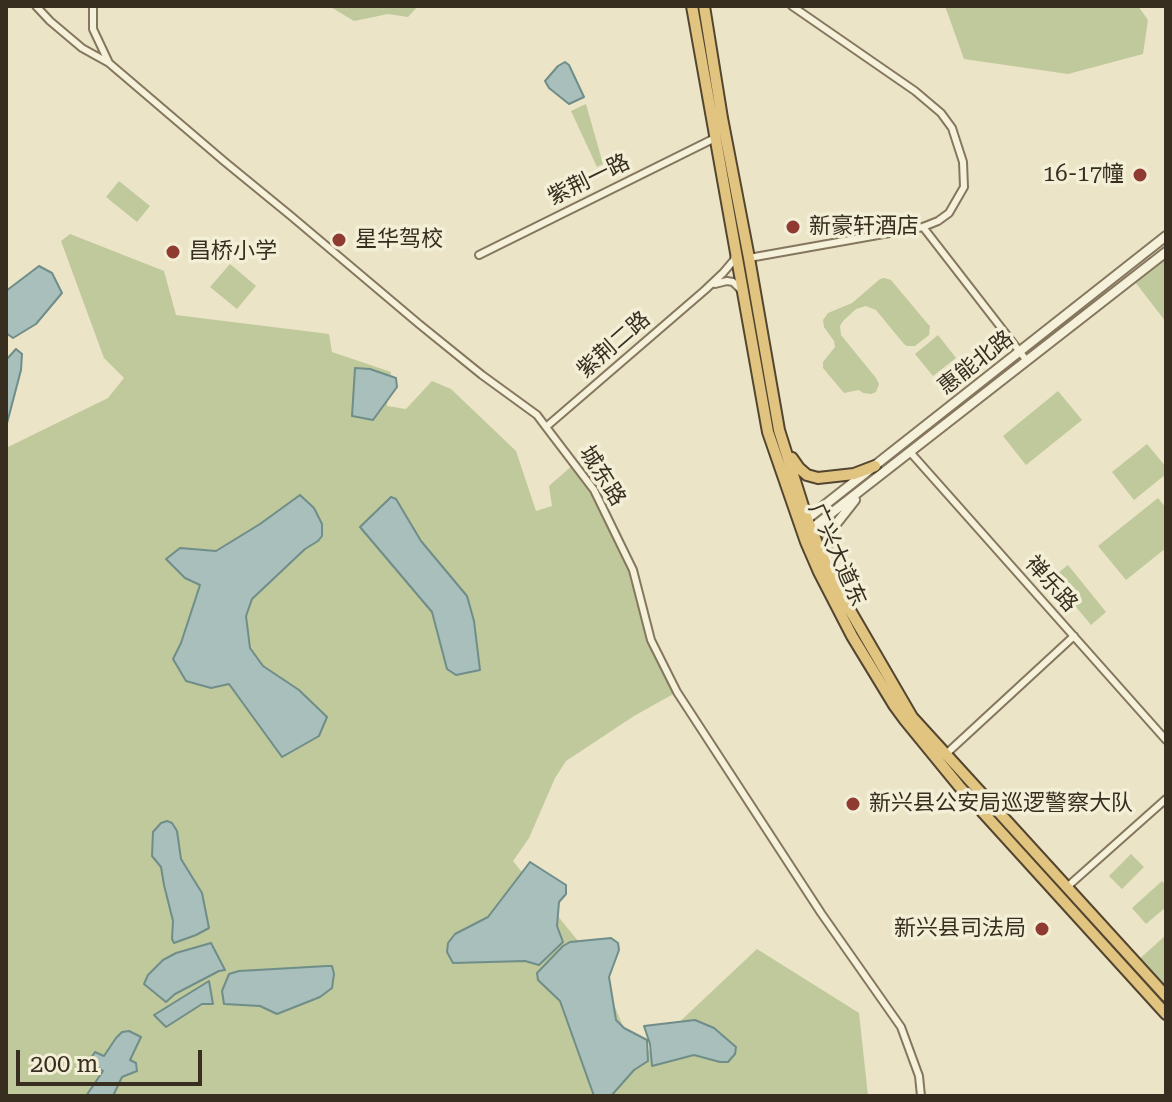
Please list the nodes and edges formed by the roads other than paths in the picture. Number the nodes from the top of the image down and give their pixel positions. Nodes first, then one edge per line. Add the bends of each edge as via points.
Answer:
1 (36, 6) edge
2 (93, 6) edge
3 (692, 6) edge
4 (704, 6) edge
5 (792, 6) edge
6 (109, 63) junction
7 (715, 138) junction
8 (923, 227) junction
9 (1166, 236) edge
10 (736, 249) junction
11 (1166, 252) edge
12 (479, 255) dead end
13 (749, 258) junction
14 (705, 290) junction
15 (745, 297) junction
16 (1019, 352) junction
17 (1027, 361) junction
18 (546, 427) junction
19 (786, 449) junction
20 (910, 452) junction
21 (875, 466) junction
22 (875, 480) junction
23 (809, 524) junction
24 (833, 581) junction
25 (1074, 636) junction
26 (1166, 740) edge
27 (946, 754) junction
28 (1166, 799) edge
29 (1067, 887) junction
30 (1166, 996) edge
31 (1166, 1014) edge
32 (921, 1096) edge

1 - 6 street via 82,48
2 - 6 street, 城东路 via 93,29
3 - 7 highway, 广兴大道东
4 - 13 highway, 广兴大道东
5 - 8 street via 925,99 952,128 963,162 964,187 949,213
6 - 18 street, 城东路
7 - 10 highway, 广兴大道东
7 - 12 street, 紫荆一路
8 - 13 street
8 - 16 street
9 - 16 street, 惠能北路
10 - 14 street, 紫荆二路 via 734,260
10 - 15 highway, 广兴大道东
11 - 17 street, 惠能北路
13 - 19 highway, 广兴大道东
14 - 15 street via 727,281
14 - 18 street, 紫荆二路
15 - 31 highway, 广兴大道东 via 768,432 806,542 852,636 894,705 959,786
16 - 17 street
16 - 21 street, 惠能北路
17 - 20 street, 惠能北路
18 - 32 street, 城东路 via 594,490 633,570 651,640 677,692 901,1027
19 - 21 highway via 799,468 818,478
19 - 23 highway, 广兴大道东
20 - 22 street, 惠能北路
20 - 25 street, 禅乐路
21 - 23 street, 惠能北路
22 - 23 street, 惠能北路
22 - 24 street via 829,533 827,558
23 - 24 highway, 广兴大道东
24 - 27 highway, 广兴大道东 via 912,717
25 - 26 street, 禅乐路
25 - 27 street
27 - 29 highway, 广兴大道东
28 - 29 street
29 - 30 highway, 广兴大道东

